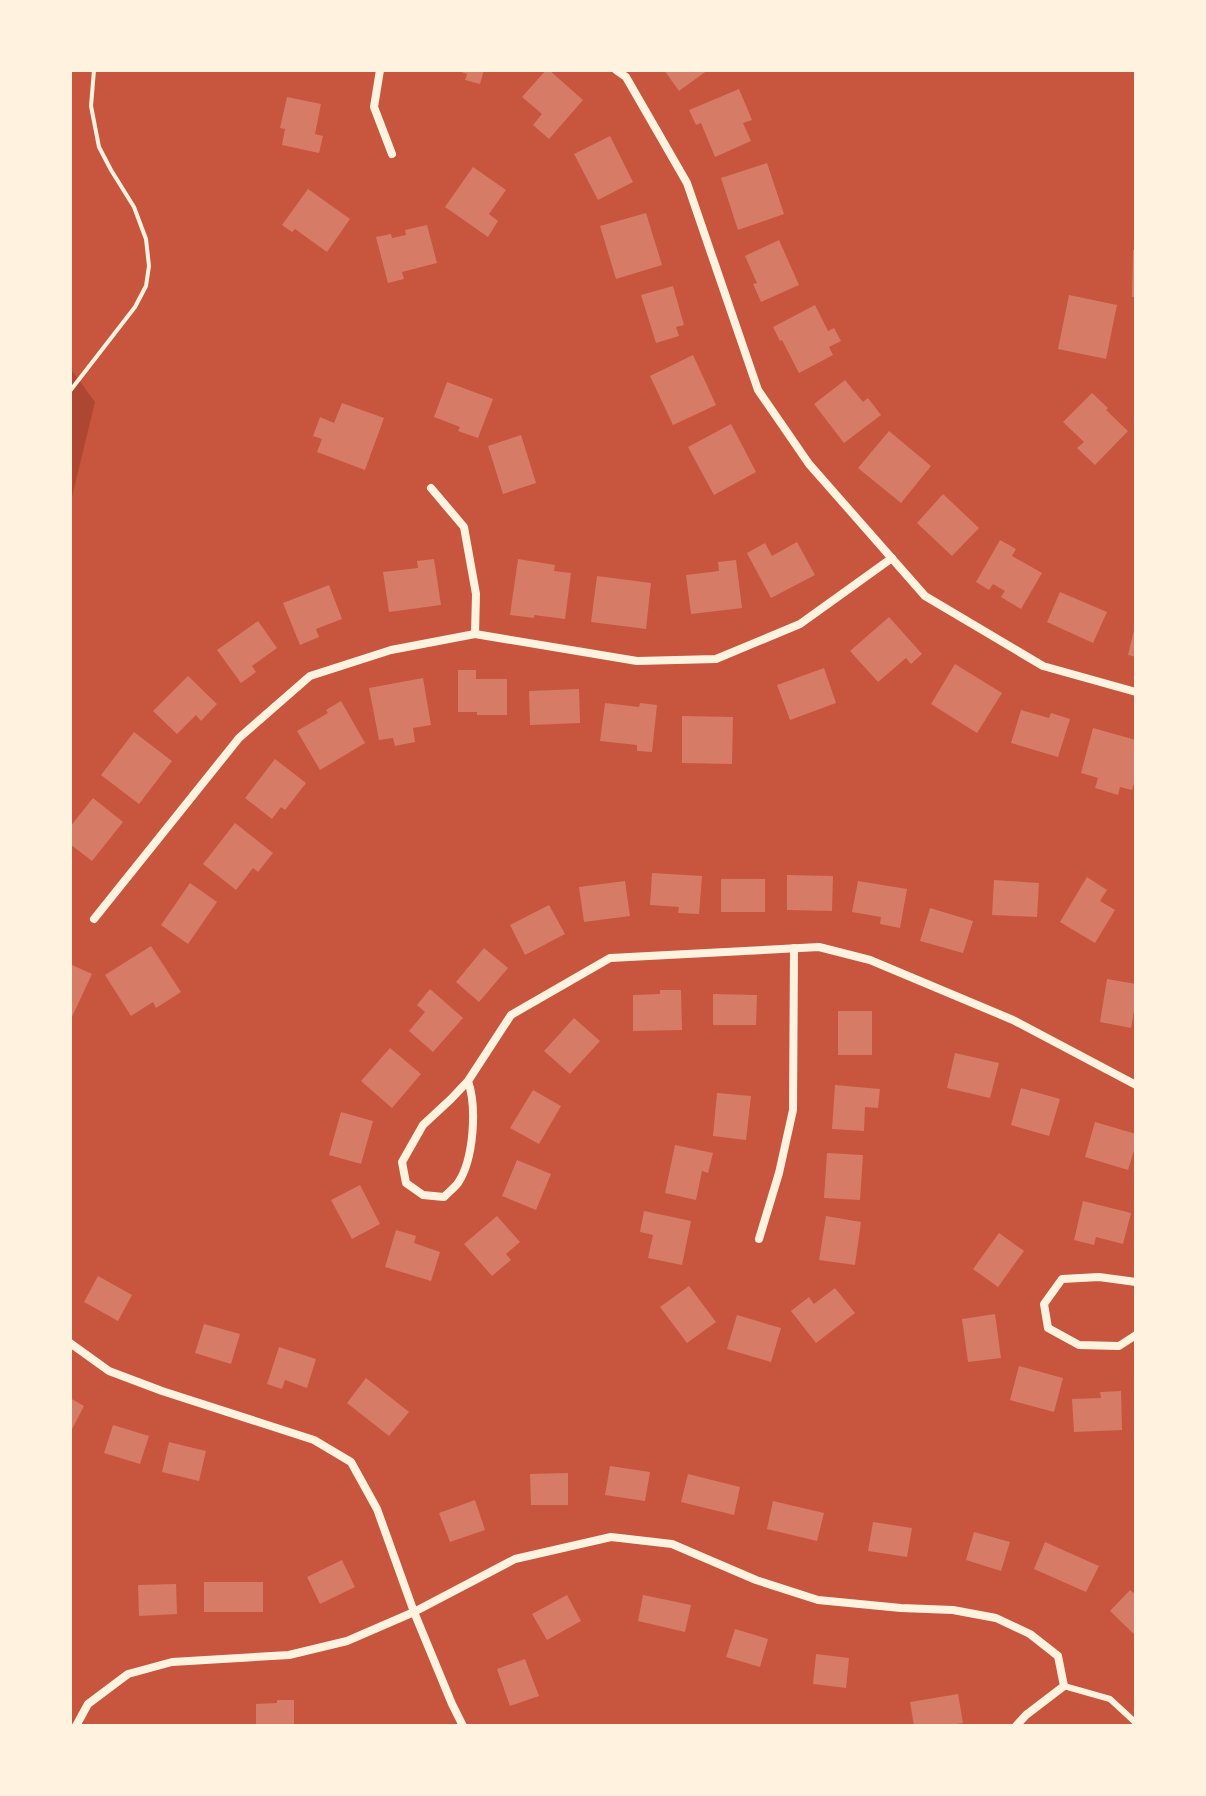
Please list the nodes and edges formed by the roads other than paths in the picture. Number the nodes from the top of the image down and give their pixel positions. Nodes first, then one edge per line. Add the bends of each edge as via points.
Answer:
1 (380, 70) edge
2 (616, 70) edge
3 (392, 154) dead end
4 (431, 488) dead end
5 (892, 558) junction
6 (475, 634) junction
7 (1136, 692) edge
8 (94, 919) dead end
9 (794, 948) junction
10 (468, 1081) junction
11 (1136, 1085) edge
12 (759, 1239) dead end
13 (1136, 1282) edge
14 (1136, 1335) edge
15 (70, 1343) edge
16 (414, 1612) junction
17 (1064, 1686) junction
18 (1136, 1723) edge
19 (76, 1726) edge
20 (463, 1726) edge
21 (1016, 1726) edge

1 - 3 street via 374,107
2 - 5 street via 626,77 687,183 758,390 809,464
4 - 6 street via 464,527 476,594
5 - 6 street via 800,624 716,659 637,661
5 - 7 street via 925,596 1043,666
6 - 8 street via 391,650 310,676 239,738
9 - 10 street via 610,958 511,1015
9 - 11 street via 819,947 870,960 1013,1020
9 - 12 street via 793,1110
10 - 10 street via 423,1125 402,1162 406,1183 423,1195 444,1197 463,1174 473,1116
13 - 14 street via 1062,1279 1044,1304 1048,1328 1079,1345 1119,1346
15 - 16 street via 109,1371 314,1440 351,1462 377,1509
16 - 17 street via 515,1559 611,1537 657,1542 818,1600 996,1618 1030,1634 1058,1656
16 - 19 street via 347,1641 289,1655 172,1662 128,1674 88,1704
16 - 20 street
17 - 18 lane via 1110,1699
17 - 21 street

